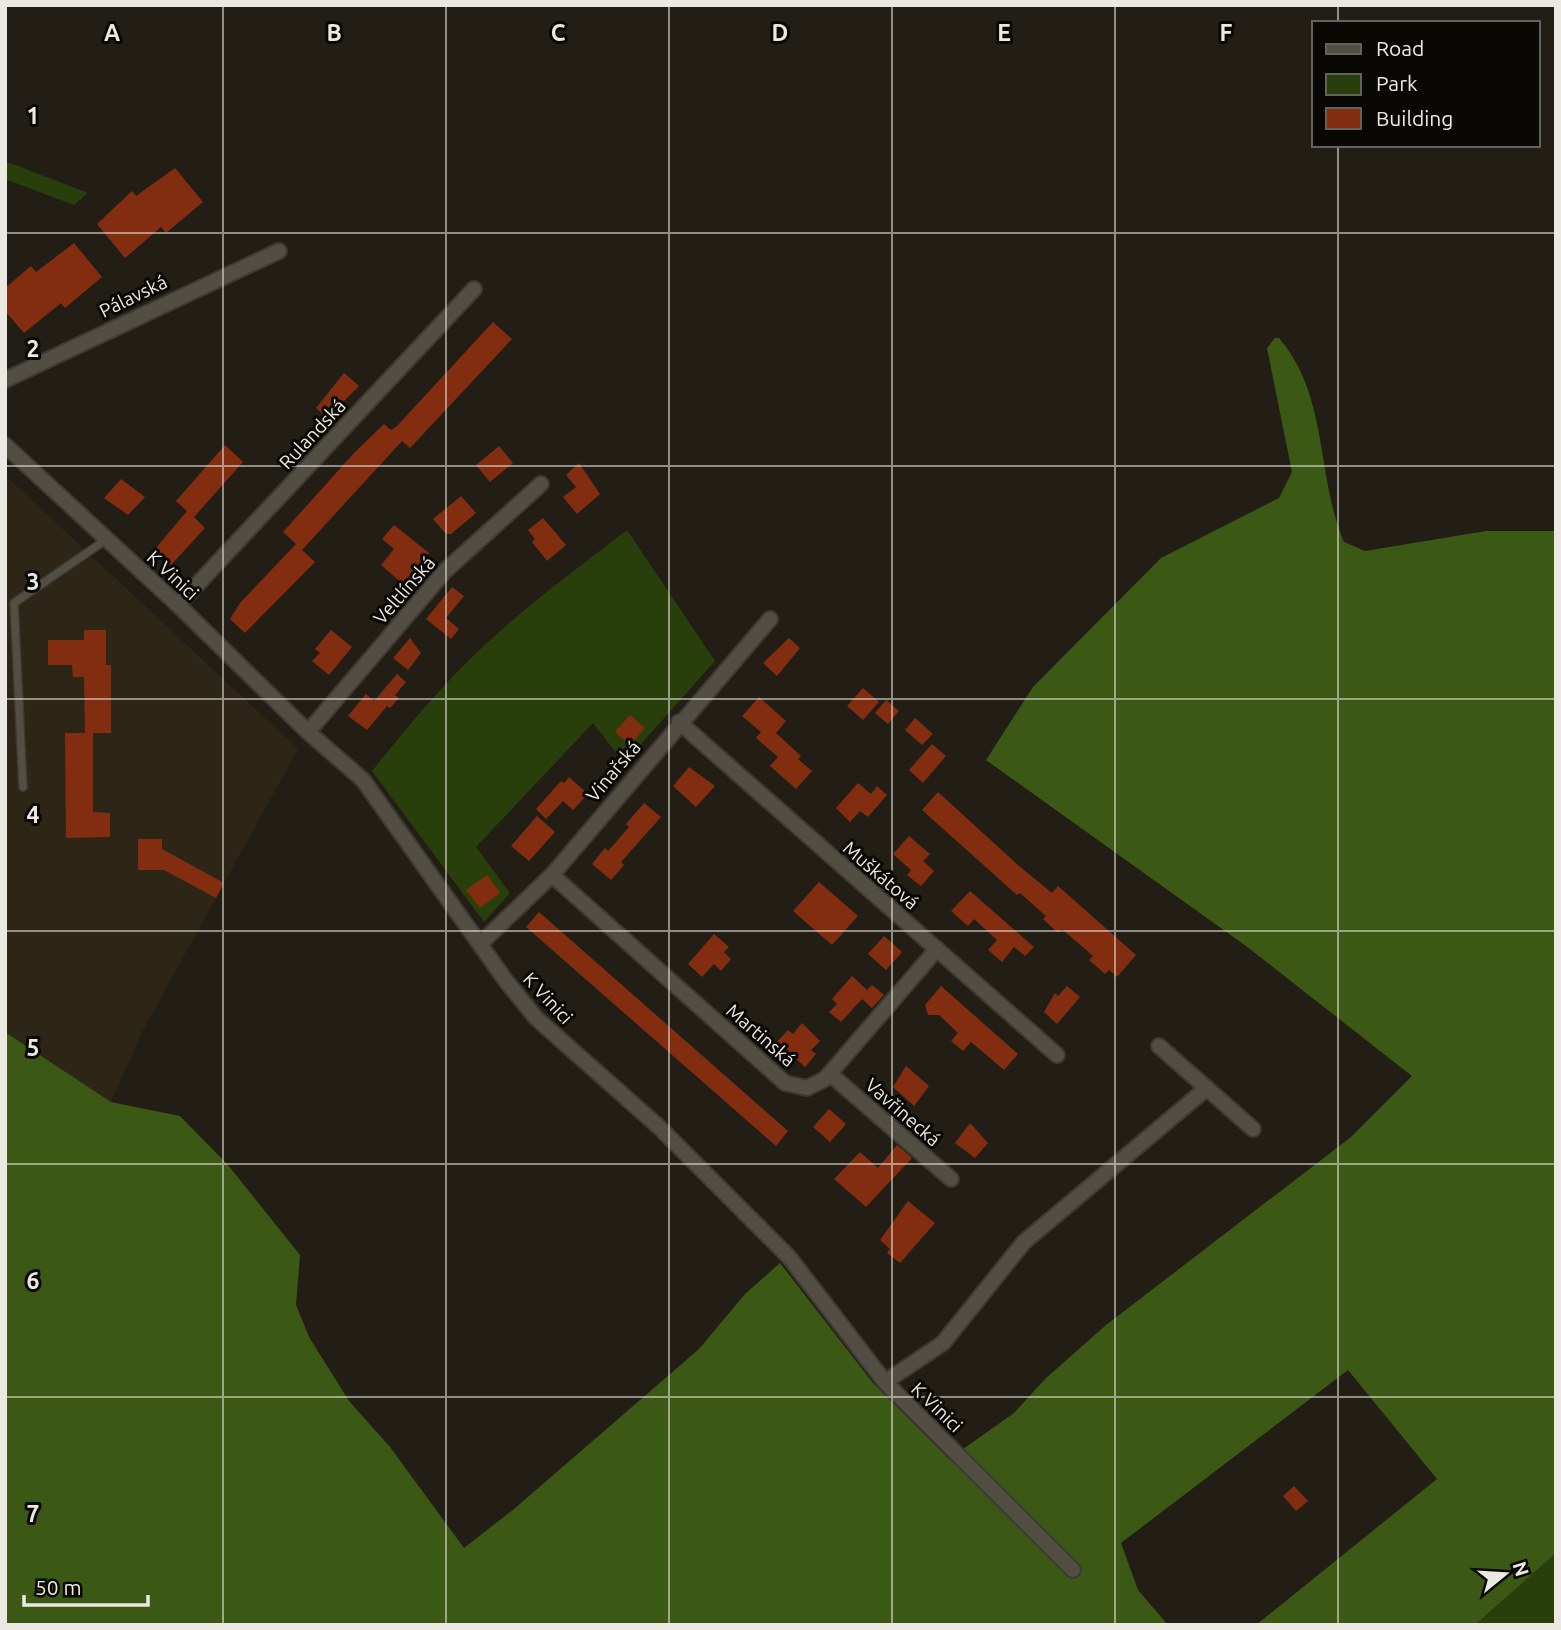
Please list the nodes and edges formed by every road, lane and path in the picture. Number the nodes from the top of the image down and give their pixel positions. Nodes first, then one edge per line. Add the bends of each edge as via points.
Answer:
1 (279, 251) dead end
2 (474, 289) dead end
3 (5, 380) edge
4 (5, 445) edge
5 (541, 484) dead end
6 (107, 539) junction
7 (178, 605) junction
8 (770, 619) dead end
9 (679, 722) junction
10 (308, 732) junction
11 (23, 787) dead end
12 (551, 875) junction
13 (481, 943) junction
14 (937, 950) junction
15 (1159, 1046) dead end
16 (1058, 1055) dead end
17 (830, 1074) junction
18 (1207, 1088) junction
19 (1253, 1129) dead end
20 (951, 1179) dead end
21 (885, 1382) junction
22 (1073, 1570) dead end

1 - 3 street, Pálavská
2 - 7 street, Rulandská
4 - 6 street, K Vinici
5 - 10 street, Veltlínská via 445,570
6 - 7 street, K Vinici
6 - 11 lane via 14,603
7 - 10 street, K Vinici
8 - 9 street, Vinařská
9 - 12 street, Vinařská
9 - 14 street, Muškátová
10 - 13 street, K Vinici via 363,780
12 - 13 street, Vinařská
12 - 17 street, Martinská via 785,1083 807,1088
13 - 21 street, K Vinici via 536,1017 659,1127 789,1257
14 - 16 street, Muškátová
14 - 17 street, Martinská
15 - 18 street
17 - 20 street, Vavřinecká
18 - 19 street
18 - 21 street via 1024,1242 943,1343
21 - 22 street, K Vinici

